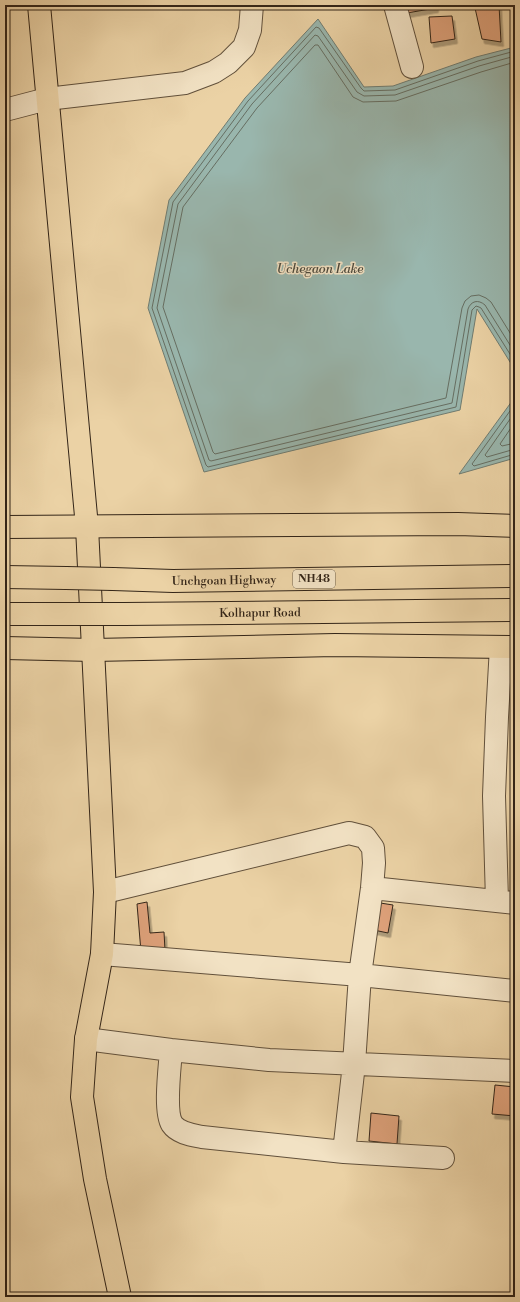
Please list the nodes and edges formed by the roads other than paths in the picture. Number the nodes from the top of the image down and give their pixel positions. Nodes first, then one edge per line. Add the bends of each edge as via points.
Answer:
1 (39, 5) edge
2 (252, 5) edge
3 (395, 5) edge
4 (412, 67) dead end
5 (47, 99) junction
6 (5, 110) edge
7 (515, 526) edge
8 (5, 527) edge
9 (87, 527) junction
10 (515, 576) edge
11 (5, 577) edge
12 (515, 610) edge
13 (5, 614) edge
14 (508, 647) edge
15 (5, 648) edge
16 (93, 650) junction
17 (372, 888) junction
18 (105, 892) junction
19 (506, 902) edge
20 (102, 954) junction
21 (360, 975) junction
22 (515, 991) edge
23 (86, 1039) junction
24 (170, 1050) junction
25 (354, 1064) junction
26 (515, 1071) edge
27 (344, 1152) junction
28 (443, 1158) dead end
29 (120, 1297) edge

1 - 5 main road
2 - 5 street via 250,30 244,47 228,63 214,72 185,83
3 - 4 street
5 - 6 street
5 - 9 main road
7 - 9 main road via 458,524
8 - 9 main road
9 - 16 main road
10 - 11 main road, Unchgoan Highway / NH48, bridge via 173,581
12 - 13 main road, Kolhapur Road, bridge
14 - 16 main road via 335,645
14 - 19 street via 497,717 494,796
15 - 16 main road
16 - 18 main road
17 - 18 street via 373,848 365,837 349,833
17 - 19 street
17 - 21 street
18 - 20 main road
20 - 21 street
20 - 23 main road
21 - 22 street
21 - 25 street
23 - 24 street
23 - 29 main road via 82,1097 95,1179
24 - 25 street via 269,1060
24 - 27 street via 168,1108 172,1124 184,1134
25 - 26 street
25 - 27 street
27 - 28 street

